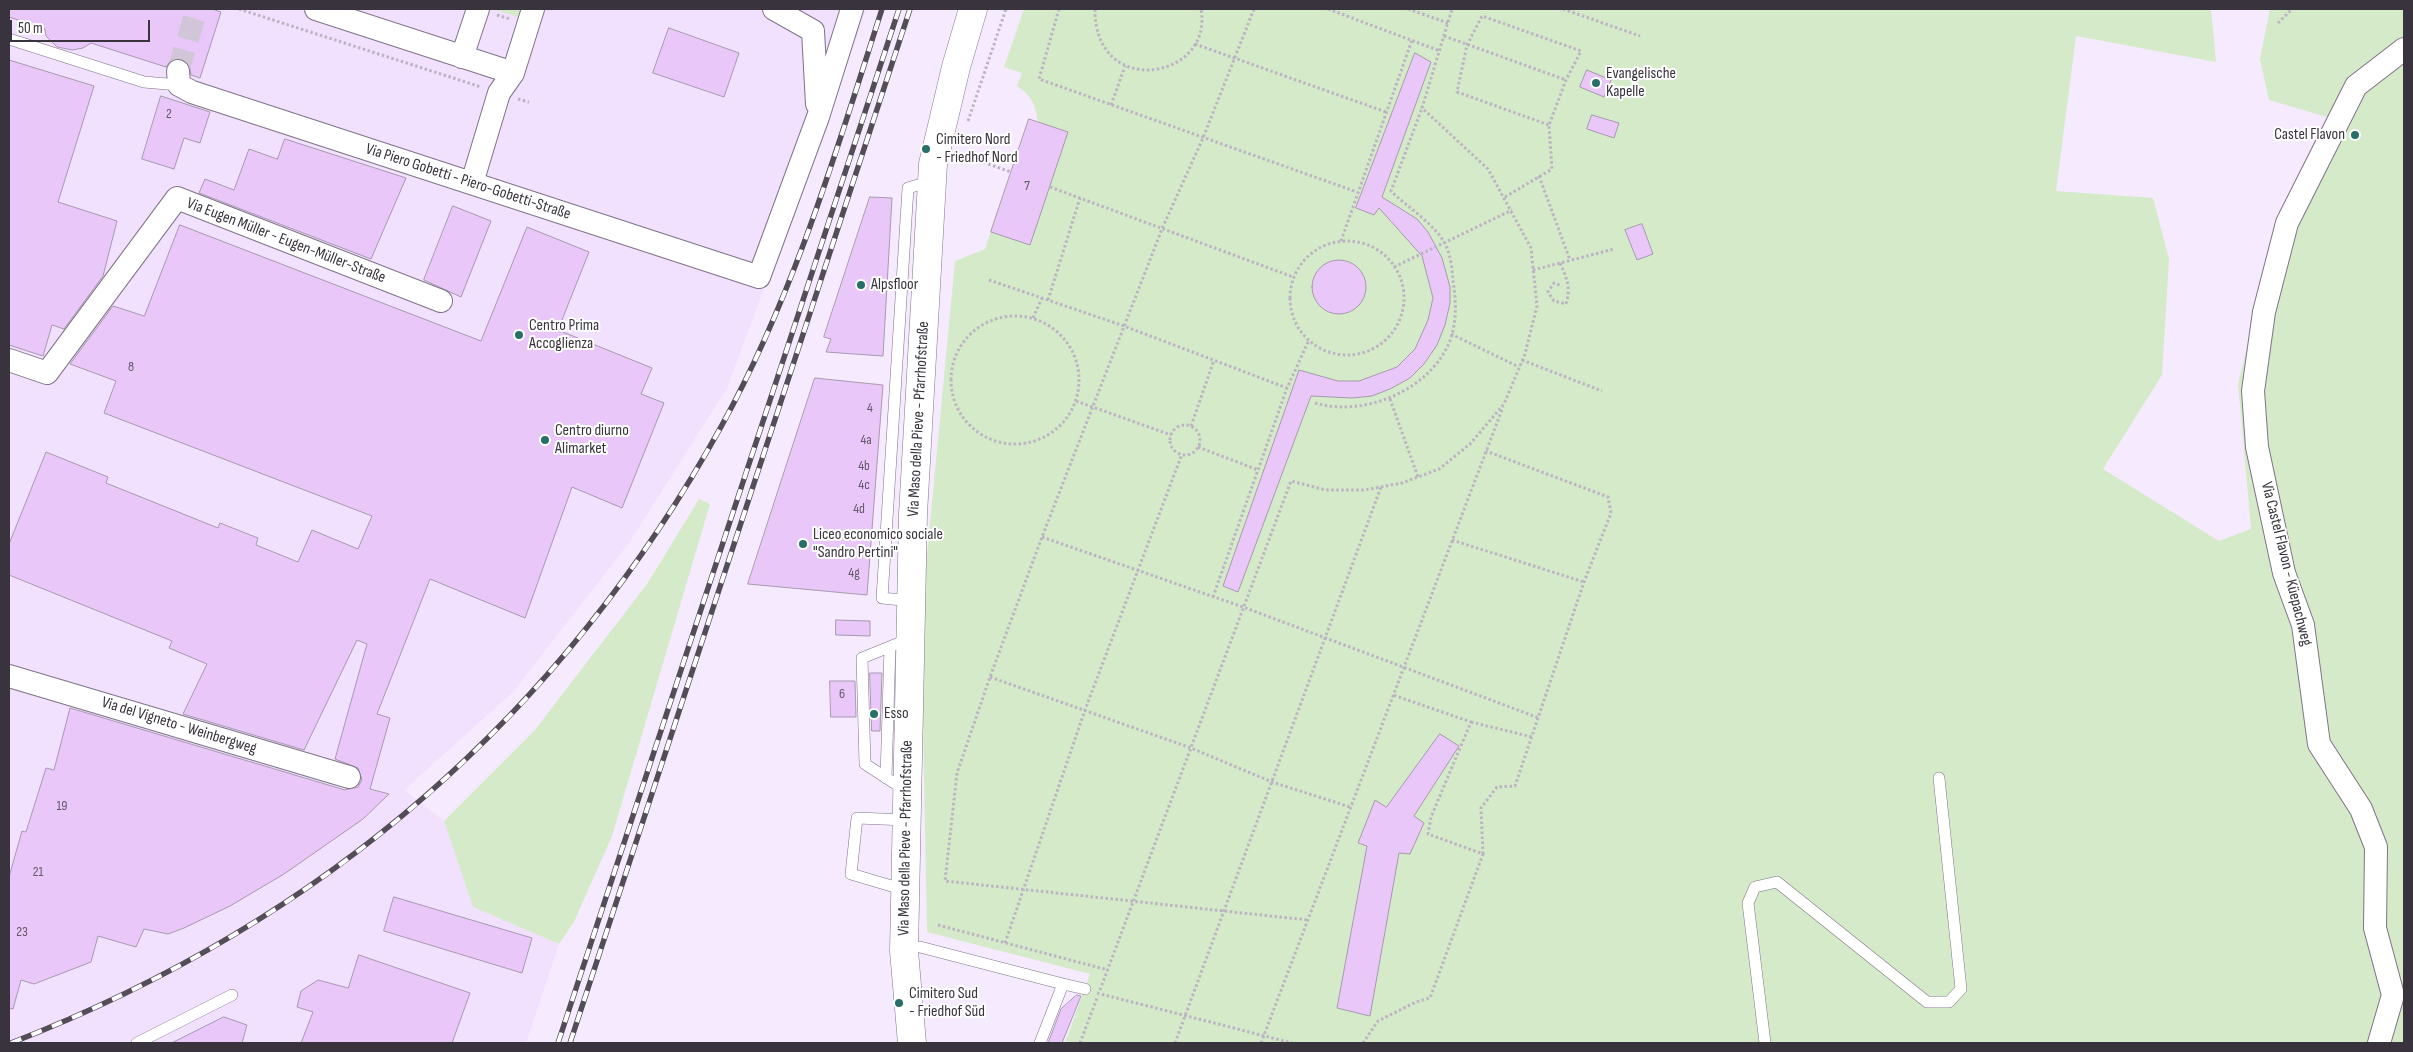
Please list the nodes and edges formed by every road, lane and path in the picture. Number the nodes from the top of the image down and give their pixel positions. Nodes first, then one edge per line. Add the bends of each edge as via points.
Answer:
1 (239, 9) edge
2 (316, 9) edge
3 (478, 9) edge
4 (774, 9) edge
5 (852, 9) edge
6 (973, 9) edge
7 (1059, 9) edge
8 (1095, 9) edge
9 (1201, 9) edge
10 (1254, 9) edge
11 (1328, 9) edge
12 (1408, 9) edge
13 (1452, 9) edge
14 (1563, 9) edge
15 (2292, 9) edge
16 (530, 17) edge
17 (1448, 23) junction
18 (2278, 23) dead end
19 (1444, 36) junction
20 (1640, 36) dead end
21 (9, 39) edge
22 (1412, 40) junction
23 (1195, 44) junction
24 (1467, 45) junction
25 (2404, 49) edge
26 (1440, 51) junction
27 (462, 57) junction
28 (1234, 58) junction
29 (1125, 66) junction
30 (513, 73) junction
31 (179, 78) joint
32 (1566, 80) junction
33 (499, 93) junction
34 (529, 102) dead end
35 (1111, 105) junction
36 (1422, 108) junction
37 (1386, 112) junction
38 (818, 118) junction
39 (1549, 125) junction
40 (1202, 138) junction
41 (960, 154) dead end
42 (1012, 172) dead end
43 (1539, 176) junction
44 (472, 183) junction
45 (1050, 187) dead end
46 (1357, 192) junction
47 (1505, 197) junction
48 (1080, 198) junction
49 (1512, 210) junction
50 (1162, 229) junction
51 (1340, 241) junction
52 (1445, 243) junction
53 (1614, 248) dead end
54 (1570, 260) junction
55 (1560, 263) junction
56 (1394, 267) junction
57 (1533, 270) junction
58 (1293, 277) junction
59 (990, 280) dead end
60 (1562, 286) dead end
61 (1042, 298) junction
62 (1048, 300) junction
63 (441, 301) dead end
64 (1034, 318) junction
65 (1124, 326) junction
66 (1451, 334) junction
67 (1309, 340) junction
68 (9, 360) edge
69 (1214, 360) junction
70 (1522, 360) junction
71 (1520, 367) junction
72 (1288, 388) junction
73 (1602, 391) dead end
74 (1390, 399) junction
75 (1076, 402) junction
76 (1315, 403) dead end
77 (1504, 404) junction
78 (1092, 408) junction
79 (1191, 426) junction
80 (1171, 435) junction
81 (1198, 447) junction
82 (1486, 451) junction
83 (1182, 454) junction
84 (1258, 470) junction
85 (1418, 477) junction
86 (1381, 487) junction
87 (1042, 537) junction
88 (1452, 540) junction
89 (1139, 571) junction
90 (1584, 582) junction
91 (1213, 596) junction
92 (1243, 607) junction
93 (1325, 637) junction
94 (900, 643) junction
95 (1404, 667) junction
96 (9, 676) edge
97 (990, 677) junction
98 (1393, 694) junction
99 (1085, 710) junction
100 (1539, 718) junction
101 (1471, 722) junction
102 (1532, 737) junction
103 (1191, 748) junction
104 (349, 777) dead end
105 (1939, 778) dead end
106 (1272, 782) junction
107 (897, 785) junction
108 (1350, 807) junction
109 (907, 820) junction
110 (1483, 854) junction
111 (905, 890) junction
112 (1023, 890) junction
113 (1134, 900) junction
114 (1224, 910) junction
115 (1308, 920) junction
116 (938, 926) dead end
117 (1005, 943) junction
118 (920, 947) dead end
119 (1108, 970) junction
120 (1063, 984) junction
121 (1084, 989) joint
122 (1099, 994) junction
123 (232, 995) dead end
124 (1186, 1014) junction
125 (1264, 1036) junction
126 (137, 1043) edge
127 (912, 1043) edge
128 (1040, 1043) edge
129 (1080, 1043) edge
130 (1175, 1043) edge
131 (1261, 1043) edge
132 (1292, 1043) edge
133 (1363, 1043) edge
134 (1765, 1043) edge
135 (2379, 1043) edge

1 - 33 path
2 - 27 street
3 - 16 path
3 - 27 street
4 - 38 street via 813,31
5 - 38 street
6 - 94 street, Via Maso della Pieve - Pfarrhofstraße via 933,164 908,377 913,514 911,601
7 - 35 path via 1039,79
8 - 29 path via 1100,42 1110,56
9 - 23 path via 1201,28
10 - 28 path
11 - 22 path
12 - 17 path
13 - 17 path
14 - 20 path
15 - 18 path
16 - 30 street
17 - 19 path
19 - 24 path
19 - 26 path
21 - 31 lane via 144,82
22 - 26 path
22 - 37 path
23 - 28 path
23 - 29 path via 1172,66 1140,70
24 - 32 path
24 - 32 path via 1482,16 1581,51
24 - 39 path via 1457,92
25 - 135 street, Via Castel Flavon - Küepachweg via 2356,86 2287,223 2264,312 2253,390 2257,447 2284,572 2303,625 2319,744 2361,809 2376,847 2375,928 2393,995
26 - 36 path
27 - 30 street
28 - 37 path
28 - 40 path
29 - 35 path
30 - 33 street
31 - 44 street, Via Piero Gobetti - Piero-Gobetti-Straße via 192,92
32 - 39 path
33 - 34 path
33 - 44 street
35 - 40 path
36 - 47 path via 1488,169
36 - 52 path via 1391,191
37 - 46 path
38 - 44 street, Via Piero Gobetti - Piero-Gobetti-Straße via 759,277
39 - 43 path via 1552,169
40 - 46 path
40 - 50 path
41 - 42 path
43 - 47 path
43 - 54 path
45 - 48 path
46 - 51 path
47 - 49 path
48 - 50 path
48 - 62 path
49 - 52 path
49 - 57 path via 1531,248
50 - 58 path
50 - 65 path
51 - 56 path via 1371,246
51 - 58 path via 1312,253
52 - 56 path
52 - 66 path via 1455,298
53 - 54 path
54 - 55 path
55 - 57 path
55 - 60 path via 1570,292 1566,304 1554,301 1548,292 1554,282
56 - 67 path via 1402,283 1404,301 1400,319 1377,346 1360,353 1342,355 1324,350
57 - 70 path via 1537,306
58 - 67 path via 1291,311
59 - 61 path
61 - 62 path
61 - 64 path
62 - 65 path
63 - 68 street, Via Eugen Müller - Eugen-Müller-Straße via 176,198 47,373
64 - 75 path via 1052,327 1068,342 1074,354 1080,381
64 - 75 path via 1005,316 991,319 972,331 958,348 951,368 951,389 957,410 971,427 983,435 1010,444 1031,442 1050,434 1066,420
65 - 69 path
65 - 78 path
66 - 71 path
66 - 74 path via 1429,369 1407,390
67 - 72 path
69 - 72 path
69 - 79 path
70 - 71 path
70 - 73 path
71 - 77 path
72 - 84 path
74 - 76 path via 1356,406
74 - 85 path
75 - 78 path
77 - 82 path
77 - 85 path via 1470,444 1439,469
78 - 80 path
78 - 87 path
79 - 80 path via 1181,426
79 - 81 path via 1198,433
80 - 83 path via 1171,445
81 - 83 path via 1191,453
81 - 84 path
82 - 88 path
82 - 90 path via 1608,497 1611,513
83 - 89 path
84 - 91 path
85 - 86 path
86 - 92 path via 1326,490 1291,481
86 - 93 path
87 - 89 path
87 - 97 path
88 - 90 path
88 - 95 path
89 - 91 path
89 - 99 path
90 - 100 path
91 - 92 path
92 - 93 path
92 - 103 path
93 - 95 path
93 - 106 path
94 - 107 street, Via Maso della Pieve - Pfarrhofstraße
94 - 107 lane via 862,658 865,764
95 - 98 path
95 - 100 path
96 - 104 street, Via del Vigneto - Weinbergweg
97 - 99 path
97 - 112 path via 957,774 945,881
98 - 101 path
98 - 108 path
99 - 103 path
99 - 112 path
100 - 102 path
101 - 102 path
101 - 110 path via 1431,817 1428,834
102 - 110 path via 1515,786 1497,787 1481,808
103 - 106 path
103 - 113 path
105 - 134 lane via 1961,990 1949,1002 1927,1002 1777,882 1755,887 1748,903
106 - 108 path
106 - 114 path
107 - 109 street, Via Maso della Pieve - Pfarrhofstraße
108 - 115 path
109 - 111 street, Via Maso della Pieve - Pfarrhofstraße
109 - 111 lane via 857,818 851,874
110 - 133 path via 1430,998 1378,1021
111 - 127 street, Via Maso della Pieve - Pfarrhofstraße via 904,951
112 - 113 path
112 - 117 path
113 - 114 path
113 - 119 path
114 - 115 path
114 - 124 path
115 - 125 path
116 - 117 path
117 - 119 path
118 - 120 lane
119 - 122 path
120 - 121 lane
120 - 128 lane
121 - 122 path
122 - 124 path
122 - 129 path
123 - 126 lane
124 - 125 path
124 - 130 path
125 - 131 path
125 - 132 path

